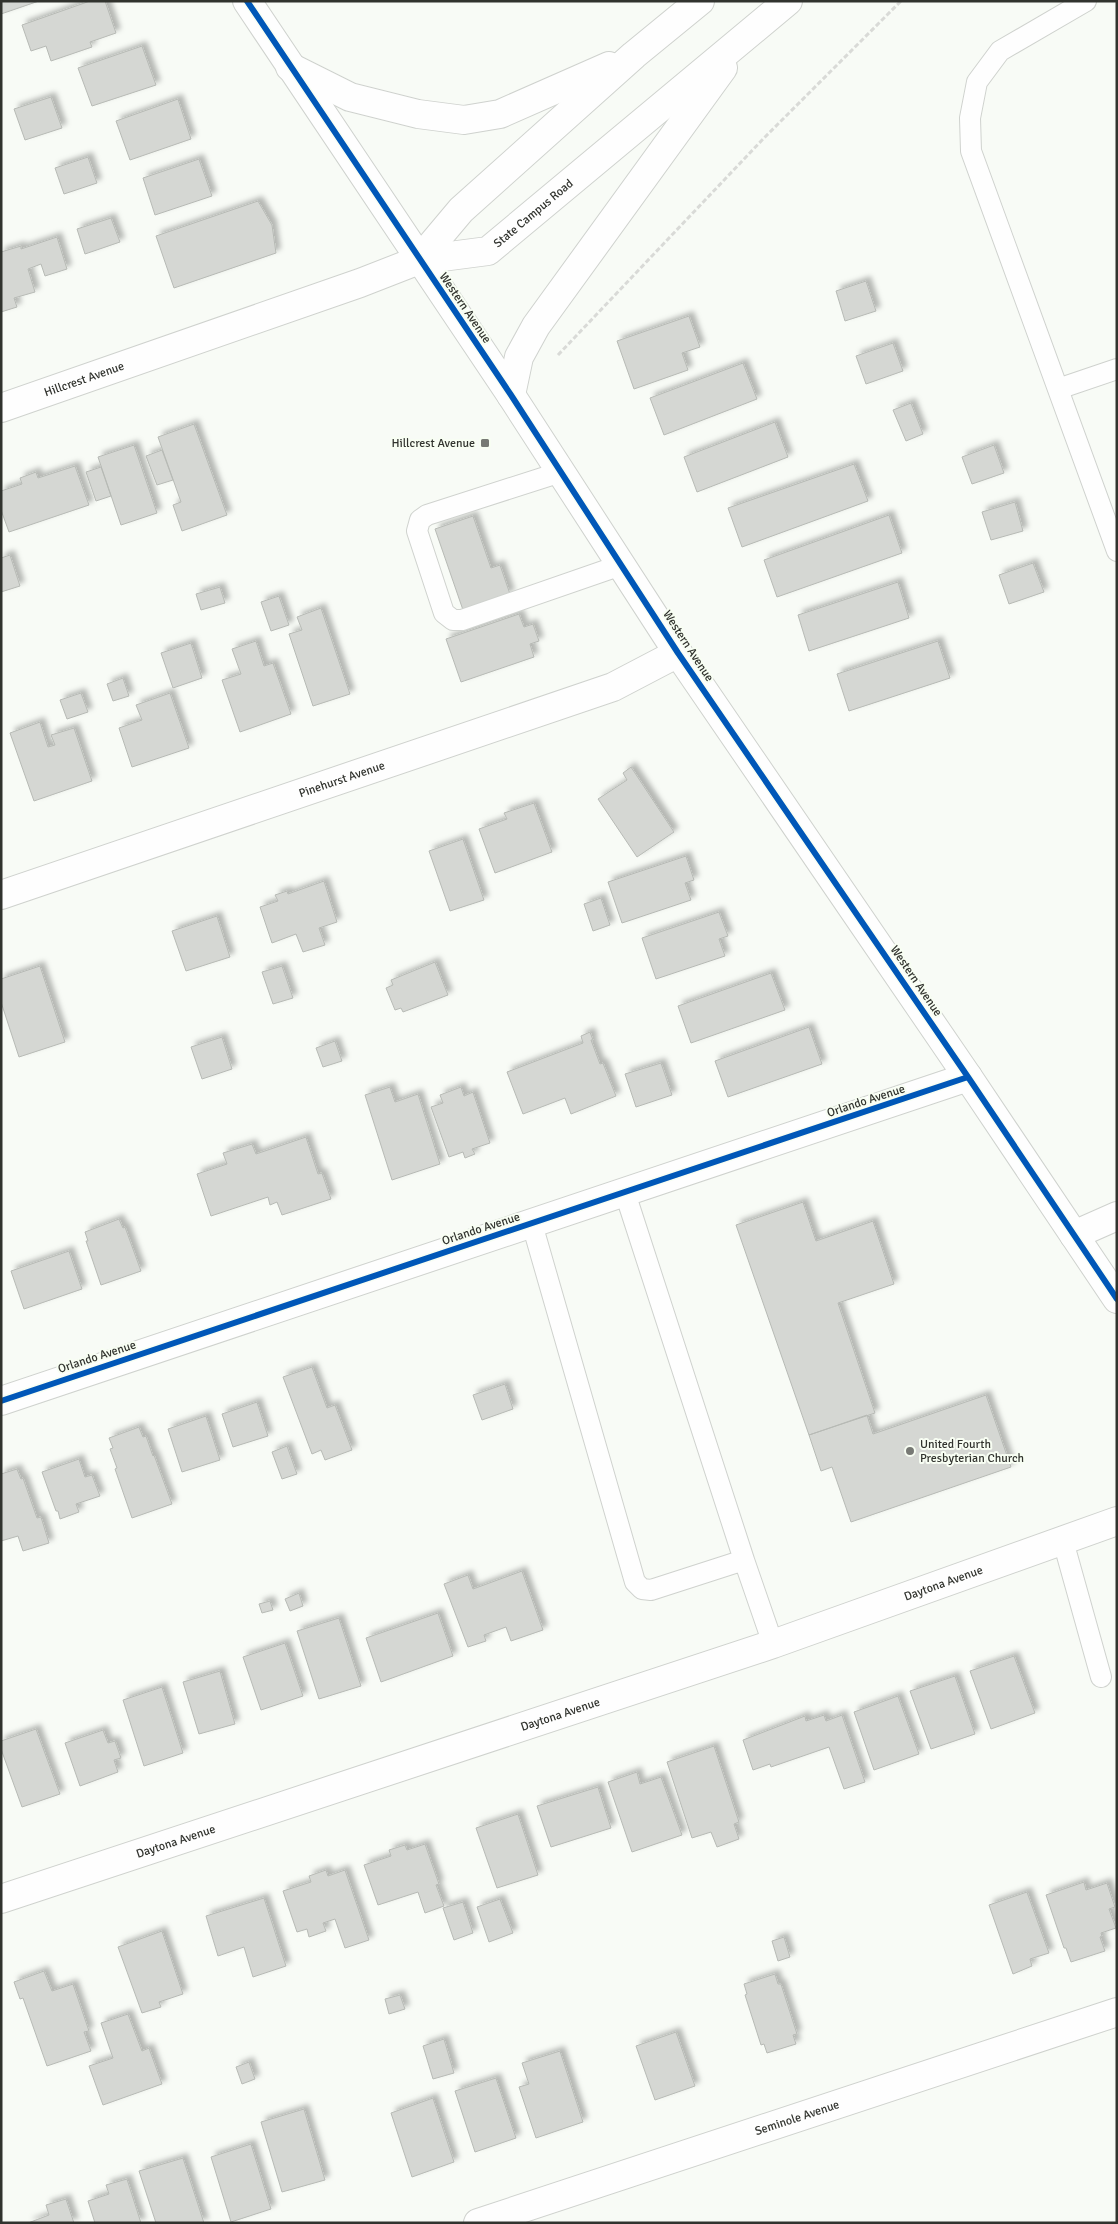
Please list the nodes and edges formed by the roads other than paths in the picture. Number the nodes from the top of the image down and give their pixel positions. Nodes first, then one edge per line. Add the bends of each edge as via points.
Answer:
1 (247, 1) edge
2 (700, 1) edge
3 (788, 1) edge
4 (1086, 1) edge
5 (747, 34) junction
6 (634, 55) junction
7 (290, 67) junction
8 (420, 260) junction
9 (1117, 368) edge
10 (1058, 389) junction
11 (510, 395) junction
12 (1, 408) edge
13 (560, 472) junction
14 (1117, 551) edge
15 (621, 564) junction
16 (678, 653) junction
17 (1, 895) edge
18 (968, 1077) junction
19 (625, 1193) junction
20 (1117, 1216) edge
21 (532, 1224) junction
22 (1074, 1235) junction
23 (1117, 1299) edge
24 (1, 1401) edge
25 (1117, 1521) edge
26 (1063, 1540) junction
27 (744, 1560) junction
28 (773, 1644) junction
29 (1101, 1677) dead end
30 (1, 1899) edge
31 (1117, 2012) edge
32 (478, 2223) edge

1 - 7 street, Western Avenue
2 - 6 street
3 - 5 street, State Campus Road
4 - 10 lane via 1000,51 977,82 970,118 971,151
5 - 8 street, State Campus Road via 488,251
5 - 11 street via 536,326 518,357
6 - 7 street via 500,114 464,120 418,114 350,97
6 - 8 street via 460,210
7 - 8 street, Western Avenue
8 - 11 street, Western Avenue
8 - 12 street, Hillcrest Avenue via 360,284
9 - 10 lane
10 - 14 lane
11 - 13 street, Western Avenue
13 - 15 street, Western Avenue
13 - 15 lane via 420,520 417,532 444,613 459,621
15 - 16 street, Western Avenue
16 - 17 street, Pinehurst Avenue via 613,687
16 - 18 street, Western Avenue
18 - 19 street, Orlando Avenue
18 - 22 street, Western Avenue
19 - 21 street, Orlando Avenue
19 - 27 lane
20 - 22 street
21 - 24 street, Orlando Avenue
21 - 27 lane via 635,1582 642,1589 651,1590
22 - 23 street, Western Avenue
25 - 26 street, Daytona Avenue
26 - 28 street, Daytona Avenue
26 - 29 lane
27 - 28 lane
28 - 30 street, Daytona Avenue
31 - 32 street, Seminole Avenue

